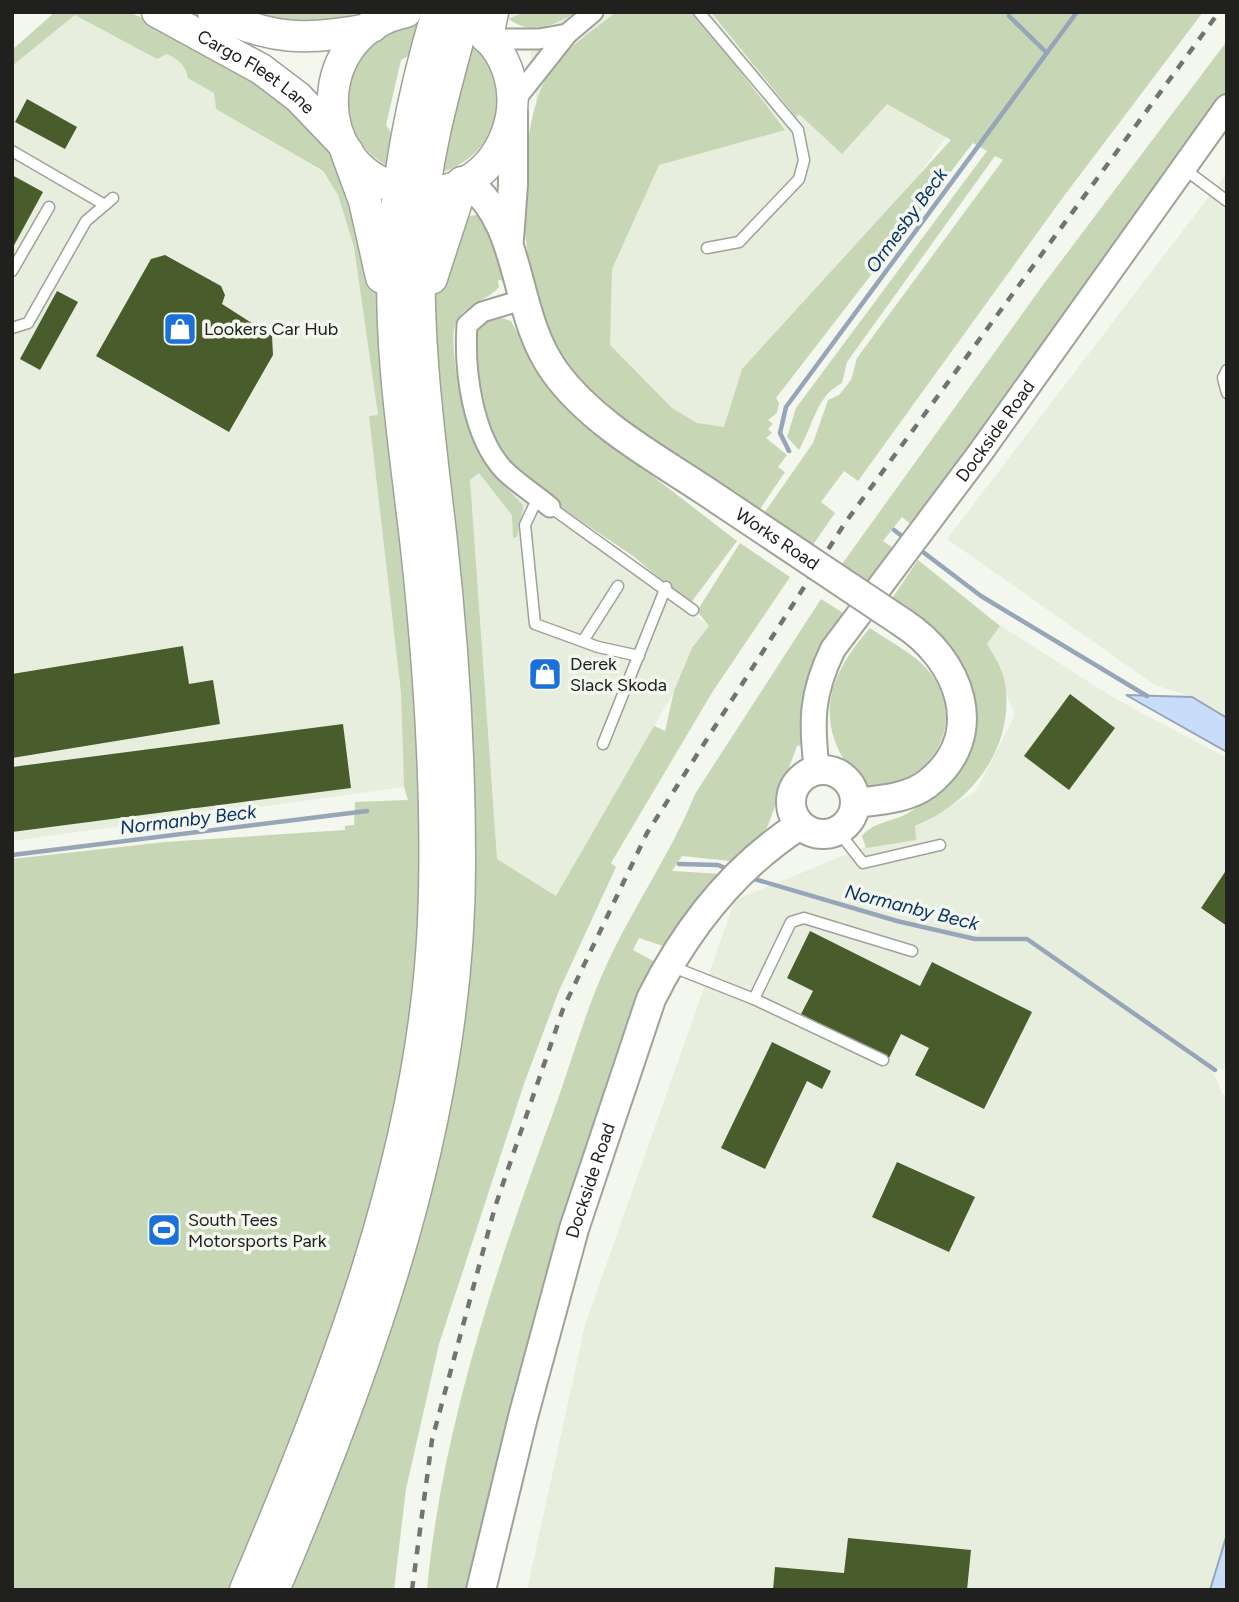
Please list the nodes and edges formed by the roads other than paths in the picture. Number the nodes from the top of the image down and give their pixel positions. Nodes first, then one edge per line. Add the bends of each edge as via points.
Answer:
1 (157, 12) edge
2 (213, 12) edge
3 (406, 12) edge
4 (593, 12) edge
5 (699, 12) edge
6 (468, 21) edge
7 (374, 23) edge
8 (567, 34) junction
9 (513, 106) junction
10 (1227, 107) edge
11 (345, 148) junction
12 (12, 151) edge
13 (1182, 168) junction
14 (464, 182) junction
15 (412, 191) junction
16 (1224, 197) edge
17 (48, 207) dead end
18 (509, 239) junction
19 (707, 248) dead end
20 (12, 271) edge
21 (522, 300) junction
22 (12, 328) edge
23 (406, 331) junction
24 (1227, 370) edge
25 (1227, 393) edge
26 (544, 502) junction
27 (618, 586) dead end
28 (666, 587) junction
29 (693, 610) dead end
30 (583, 641) junction
31 (639, 656) junction
32 (603, 744) dead end
33 (817, 771) junction
34 (855, 803) junction
35 (800, 825) junction
36 (838, 831) junction
37 (940, 845) dead end
38 (912, 951) dead end
39 (668, 965) junction
40 (754, 999) junction
41 (883, 1060) dead end
42 (246, 1590) edge
43 (273, 1590) edge
44 (481, 1590) edge

1 - 11 main road, Cargo Fleet Lane via 261,69 298,97
2 - 7 main road, Cargo Fleet Lane via 272,35 318,38
3 - 7 main road
4 - 8 street
5 - 19 lane via 798,130 804,160 799,179 739,242
6 - 8 street via 539,39
6 - 9 main road via 510,74
6 - 15 highway
7 - 11 main road via 346,53 334,82 333,114
8 - 9 street
9 - 14 main road via 498,152
9 - 18 main road, Works Road
10 - 13 street, Dockside Road
11 - 15 main road, Cargo Fleet Lane via 376,180
11 - 23 highway
12 - 22 lane via 109,201 86,221 28,323
13 - 16 lane
13 - 33 street, Dockside Road via 980,453 833,649 817,682 813,713
14 - 15 main road
14 - 18 main road, Works Road via 489,203
14 - 23 highway
15 - 23 highway
17 - 20 lane
18 - 21 main road, Works Road
21 - 26 street via 474,318 467,326 465,353 472,404 485,437 502,468
21 - 34 main road, Works Road, bridge via 535,339 574,393 617,429 903,623 948,665 961,703 955,746 945,765 927,785 903,796
23 - 42 highway via 432,753 434,925 424,1018 407,1119 363,1281 297,1468
23 - 43 highway via 453,658 460,860 445,1049 424,1154 373,1331
24 - 25 lane via 1223,378
26 - 28 lane
26 - 30 lane via 525,525 535,624
27 - 30 lane
28 - 29 lane
28 - 31 lane
30 - 31 lane
31 - 32 lane
33 - 34 main road via 839,775 849,784
33 - 35 main road via 794,787 792,807
34 - 36 main road via 852,817
35 - 36 main road via 816,834
35 - 39 main road, Dockside Road via 748,864 697,920
36 - 37 lane via 863,863
38 - 40 lane via 797,919 791,922
39 - 40 lane
39 - 44 main road, Dockside Road via 642,1023 574,1229
40 - 41 lane

